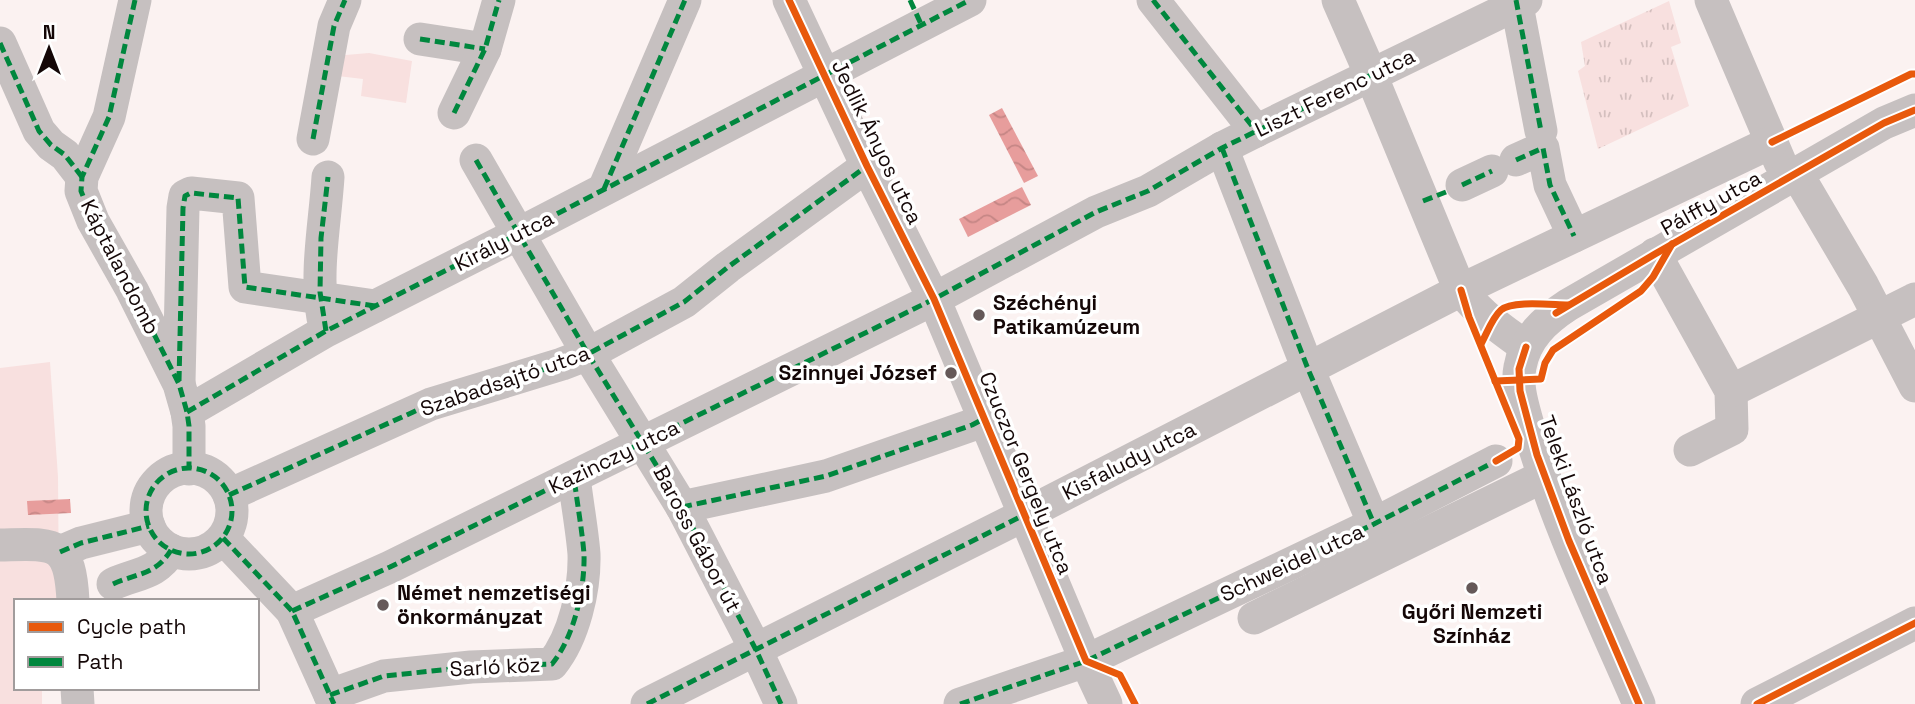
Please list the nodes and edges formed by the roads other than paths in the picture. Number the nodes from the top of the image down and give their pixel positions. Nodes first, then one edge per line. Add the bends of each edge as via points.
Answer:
1 (135, 0) edge
2 (345, 0) edge
3 (499, 0) edge
4 (685, 0) edge
5 (789, 0) edge
6 (970, 0) edge
7 (1153, 0) edge
8 (1338, 0) edge
9 (1711, 0) edge
10 (1520, 1) edge
11 (915, 12) edge
12 (420, 40) dead end
13 (0, 43) edge
14 (485, 49) junction
15 (1371, 75) junction
16 (824, 76) junction
17 (1915, 100) edge
18 (1915, 110) edge
19 (454, 113) dead end
20 (1884, 123) junction
21 (1256, 131) junction
22 (313, 138) dead end
23 (1772, 142) junction
24 (1222, 148) junction
25 (476, 160) dead end
26 (867, 166) junction
27 (1489, 170) junction
28 (82, 177) junction
29 (328, 177) dead end
30 (1792, 177) junction
31 (604, 189) junction
32 (1148, 191) joint
33 (518, 234) junction
34 (1574, 236) junction
35 (1655, 254) junction
36 (1461, 290) junction
37 (320, 298) junction
38 (934, 299) junction
39 (1915, 299) edge
40 (375, 306) junction
41 (1878, 317) junction
42 (326, 331) junction
43 (1526, 347) junction
44 (589, 354) junction
45 (1308, 369) junction
46 (1915, 386) edge
47 (1731, 391) junction
48 (183, 398) junction
49 (985, 418) junction
50 (644, 443) junction
51 (1690, 450) dead end
52 (1496, 461) dead end
53 (189, 469) junction
54 (1544, 476) junction
55 (574, 477) junction
56 (229, 495) junction
57 (682, 507) junction
58 (144, 513) junction
59 (1024, 515) junction
60 (1374, 524) junction
61 (223, 538) junction
62 (3, 545) edge
63 (171, 550) junction
64 (60, 552) junction
65 (113, 584) dead end
66 (73, 599) edge
67 (292, 611) junction
68 (1254, 618) dead end
69 (1915, 623) edge
70 (756, 650) junction
71 (1086, 661) junction
72 (332, 700) edge
73 (647, 704) edge
74 (781, 704) edge
75 (960, 704) edge
76 (1106, 704) edge
77 (1639, 704) edge
78 (1757, 704) edge

1 - 28 street, Káptalandomb via 109,117
2 - 22 street via 334,26
3 - 14 street
4 - 31 street
5 - 16 street, Jedlik Ányos utca
6 - 11 street, Király utca
7 - 21 street
8 - 15 street
9 - 23 street
10 - 15 street, Liszt Ferenc utca
10 - 27 street
11 - 16 street, Király utca
12 - 14 street
13 - 28 street via 39,131
14 - 19 street
15 - 21 street, Liszt Ferenc utca
15 - 27 street
16 - 26 street, Jedlik Ányos utca
16 - 31 street, Király utca
17 - 20 street, Pálffy utca
18 - 20 street, Pálffy utca
20 - 30 street, Pálffy utca
21 - 24 street, Liszt Ferenc utca
23 - 30 street
23 - 34 street, Pálffy utca
24 - 32 street, Liszt Ferenc utca
24 - 45 street
25 - 33 street, Baross Gábor út
26 - 38 street, Jedlik Ányos utca
26 - 44 street, Szabadsajtó utca via 684,302
27 - 34 street via 1550,185
27 - 36 street via 1452,275
28 - 48 street, Káptalandomb via 81,191 93,221
29 - 37 street
30 - 35 street, Pálffy utca
30 - 41 street
31 - 33 street, Király utca
32 - 38 street, Kazinczy utca via 1096,212
33 - 40 street, Király utca
33 - 44 street, Baross Gábor út
34 - 36 street, Pálffy utca
35 - 43 street, Pálffy utca via 1556,313
35 - 47 street
36 - 43 street via 1480,313
36 - 45 street, Kisfaludy utca
37 - 40 street
37 - 42 street
37 - 48 street via 244,287 238,198 185,196
38 - 49 street, Czuczor Gergely utca
38 - 50 street, Kazinczy utca
39 - 41 street
40 - 42 street, Király utca
41 - 46 street
41 - 47 street
42 - 48 street, Király utca
43 - 54 street, Teleki László utca via 1519,369 1520,391
44 - 50 street, Baross Gábor út
44 - 56 street, Szabadsajtó utca via 431,404
45 - 59 street, Kisfaludy utca via 1250,408
45 - 60 street
47 - 51 street via 1732,429
48 - 53 street
49 - 57 street via 826,476
49 - 59 street, Czuczor Gergely utca
50 - 55 street, Kazinczy utca
50 - 57 street, Baross Gábor út
52 - 60 street, Schweidel utca
53 - 56 street via 210,474
53 - 58 street via 169,473 158,482
54 - 68 street, Schweidel utca
54 - 77 street, Teleki László utca
55 - 67 street, Kazinczy utca
55 - 72 street, Sarló köz via 584,556 579,610 552,664 384,677
56 - 61 street via 232,517
57 - 70 street, Baross Gábor út
58 - 63 street via 160,542
58 - 64 street
59 - 70 street, Kisfaludy utca
59 - 71 street, Czuczor Gergely utca
60 - 71 street, Schweidel utca
61 - 63 street via 199,553
61 - 67 street
62 - 64 street via 44,545
63 - 65 street via 158,566
64 - 66 street via 68,562
67 - 72 street
69 - 78 street
70 - 73 street, Kisfaludy utca
70 - 74 street, Baross Gábor út
71 - 75 street, Schweidel utca
71 - 76 street, Czuczor Gergely utca

